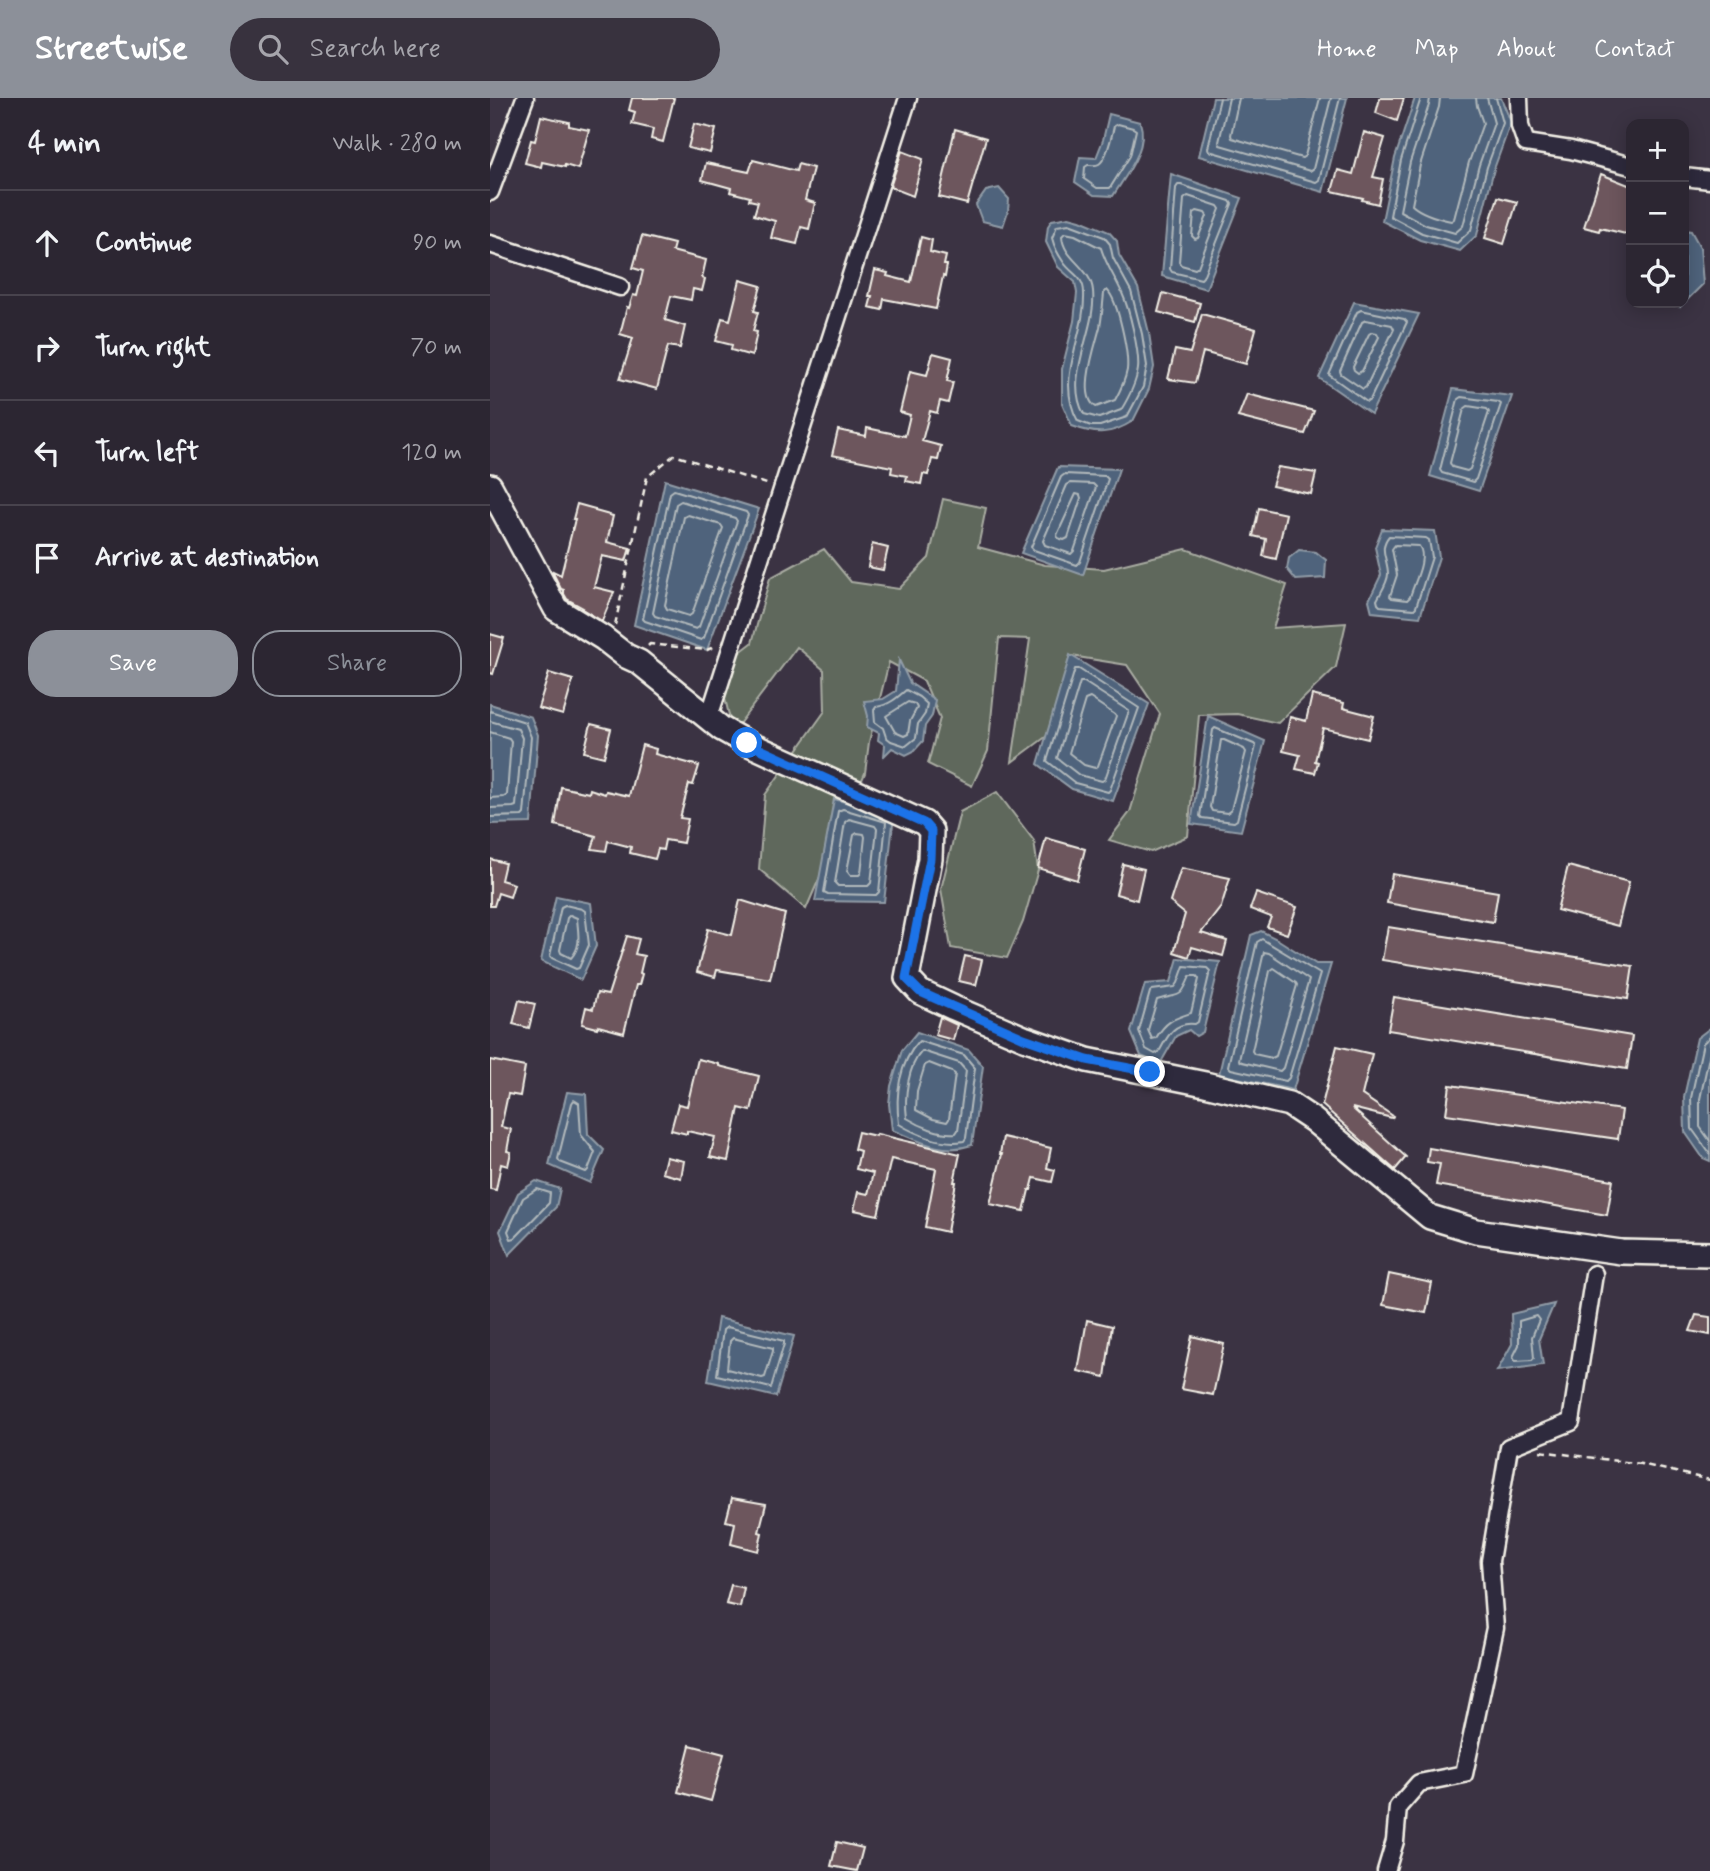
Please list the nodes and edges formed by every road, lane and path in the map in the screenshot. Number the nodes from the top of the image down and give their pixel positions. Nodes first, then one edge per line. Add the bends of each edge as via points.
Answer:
1 (526, 98) edge
2 (908, 98) edge
3 (1520, 98) edge
4 (1626, 165) edge
5 (1689, 178) edge
6 (1710, 180) edge
7 (490, 192) edge
8 (490, 244) edge
9 (620, 287) dead end
10 (490, 486) edge
11 (776, 488) dead end
12 (719, 644) dead end
13 (618, 651) junction
14 (709, 717) junction
15 (1710, 1254) edge
16 (1594, 1274) dead end
17 (1509, 1447) junction
18 (1710, 1480) edge
19 (1386, 1871) edge

1 - 7 street
2 - 14 street
3 - 4 street via 1520,126 1526,143
5 - 6 street
8 - 9 street
10 - 13 main road via 556,609
11 - 13 path via 674,455 647,477
12 - 13 path via 707,650 650,645
13 - 14 main road
14 - 15 main road via 747,743 924,823 931,831 930,859 906,978 920,992 1087,1060 1289,1104 1430,1217 1476,1231 1621,1252
16 - 17 street via 1571,1422
17 - 18 path via 1641,1464
17 - 19 street via 1490,1561 1495,1629 1464,1774 1419,1783 1398,1807

